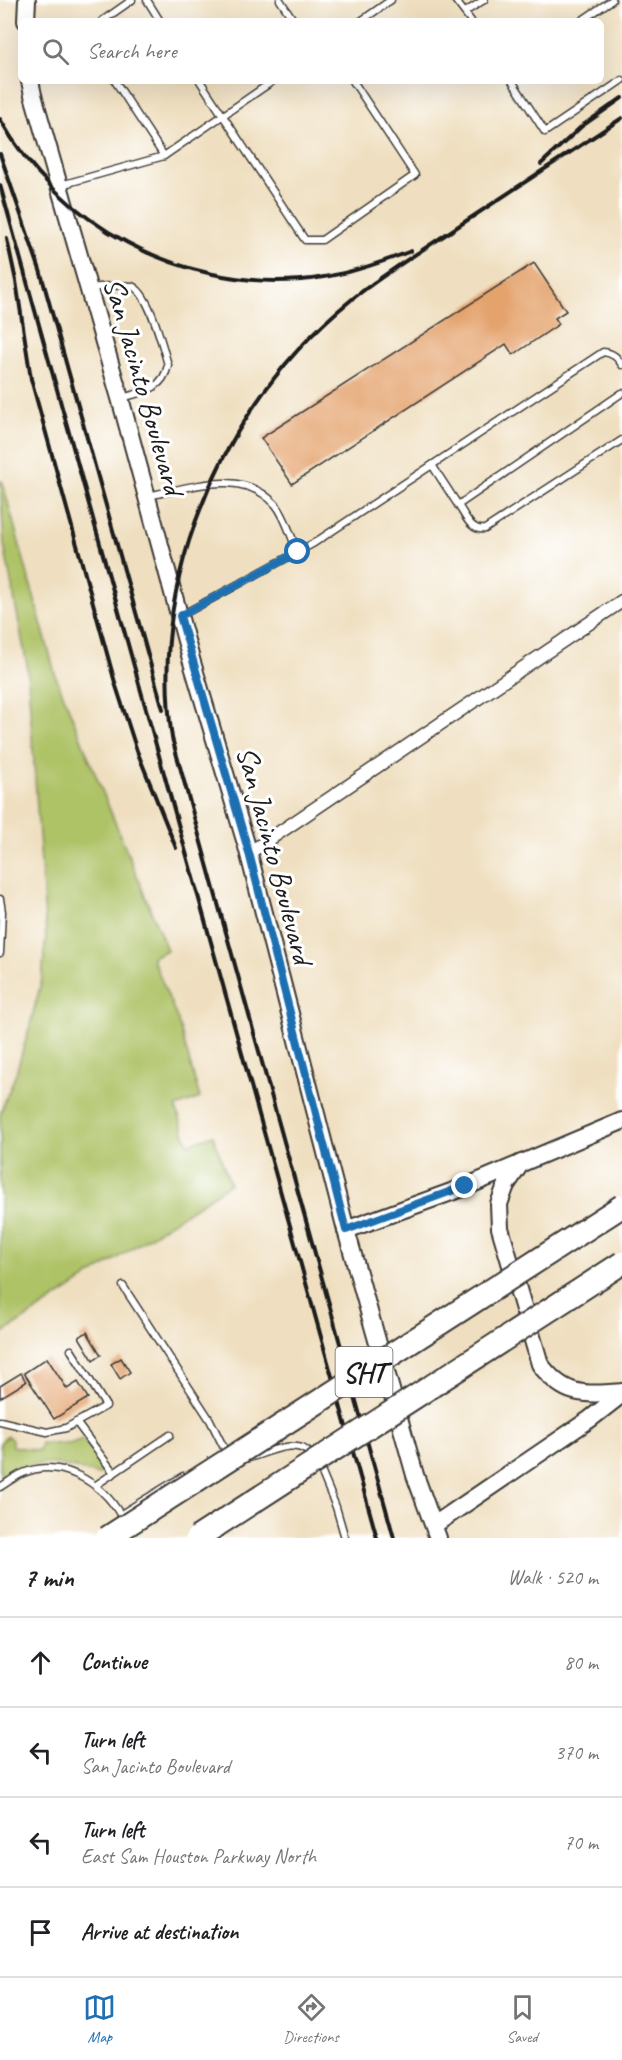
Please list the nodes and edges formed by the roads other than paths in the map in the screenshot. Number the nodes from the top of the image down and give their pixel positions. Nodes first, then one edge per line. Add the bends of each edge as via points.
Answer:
1 (27, 0) edge
2 (132, 0) edge
3 (147, 0) edge
4 (280, 0) edge
5 (391, 0) edge
6 (455, 0) edge
7 (484, 0) edge
8 (612, 0) edge
9 (465, 12) junction
10 (26, 18) edge
11 (106, 18) edge
12 (158, 18) edge
13 (292, 18) edge
14 (365, 18) edge
15 (469, 18) edge
16 (585, 18) edge
17 (622, 80) edge
18 (31, 84) edge
19 (117, 84) edge
20 (202, 84) edge
21 (269, 84) edge
22 (354, 84) edge
23 (514, 84) edge
24 (223, 116) junction
25 (164, 156) junction
26 (58, 186) junction
27 (88, 288) junction
28 (622, 365) edge
29 (622, 393) edge
30 (120, 398) junction
31 (622, 440) edge
32 (432, 465) junction
33 (147, 496) junction
34 (458, 505) junction
35 (298, 552) junction
36 (622, 601) edge
37 (180, 616) junction
38 (249, 853) junction
39 (0, 899) edge
40 (0, 953) edge
41 (622, 1121) edge
42 (521, 1163) junction
43 (622, 1206) edge
44 (346, 1230) junction
45 (622, 1263) edge
46 (123, 1286) dead end
47 (71, 1350) dead end
48 (622, 1393) edge
49 (0, 1421) edge
50 (76, 1422) junction
51 (171, 1435) dead end
52 (211, 1461) dead end
53 (231, 1461) junction
54 (193, 1470) dead end
55 (114, 1473) junction
56 (96, 1485) junction
57 (0, 1487) edge
58 (121, 1514) junction
59 (436, 1531) edge
60 (117, 1537) edge
61 (198, 1538) edge
62 (345, 1538) edge

1 - 10 main road
2 - 11 lane
3 - 12 lane
4 - 13 lane
5 - 14 lane
6 - 9 lane
7 - 9 lane
8 - 16 lane
9 - 15 lane
17 - 23 lane via 545,132
18 - 26 main road, San Jacinto Boulevard
19 - 25 lane
20 - 24 lane
21 - 24 lane
22 - 24 lane via 415,175 322,240 305,240
24 - 25 lane
25 - 26 lane
26 - 27 main road, San Jacinto Boulevard
27 - 30 main road, San Jacinto Boulevard
27 - 30 lane via 132,286 139,291 168,364 161,382 148,391
28 - 32 lane via 610,353 603,352
29 - 34 lane
30 - 33 main road, San Jacinto Boulevard
31 - 34 lane via 485,529 473,528
32 - 34 lane
32 - 35 lane
33 - 35 lane via 240,483 258,490 277,507
33 - 37 main road, San Jacinto Boulevard
35 - 37 lane
36 - 38 street
37 - 38 main road, San Jacinto Boulevard
38 - 44 main road, San Jacinto Boulevard
39 - 40 lane
41 - 42 main road
42 - 44 main road
42 - 48 main road via 499,1204 500,1228 540,1364 551,1379 569,1390 589,1395
43 - 60 highway, SHT, bridge
44 - 59 main road, San Jacinto Boulevard via 415,1475
45 - 61 highway, SHT, bridge
46 - 53 lane via 210,1420
47 - 50 lane via 106,1406
48 - 59 main road
49 - 50 lane via 47,1432
50 - 55 lane
51 - 55 lane
52 - 53 lane
53 - 62 lane via 297,1445 308,1450 325,1478
54 - 58 lane
55 - 56 lane
56 - 57 lane via 62,1471 42,1470 22,1473
56 - 58 lane
58 - 60 lane

